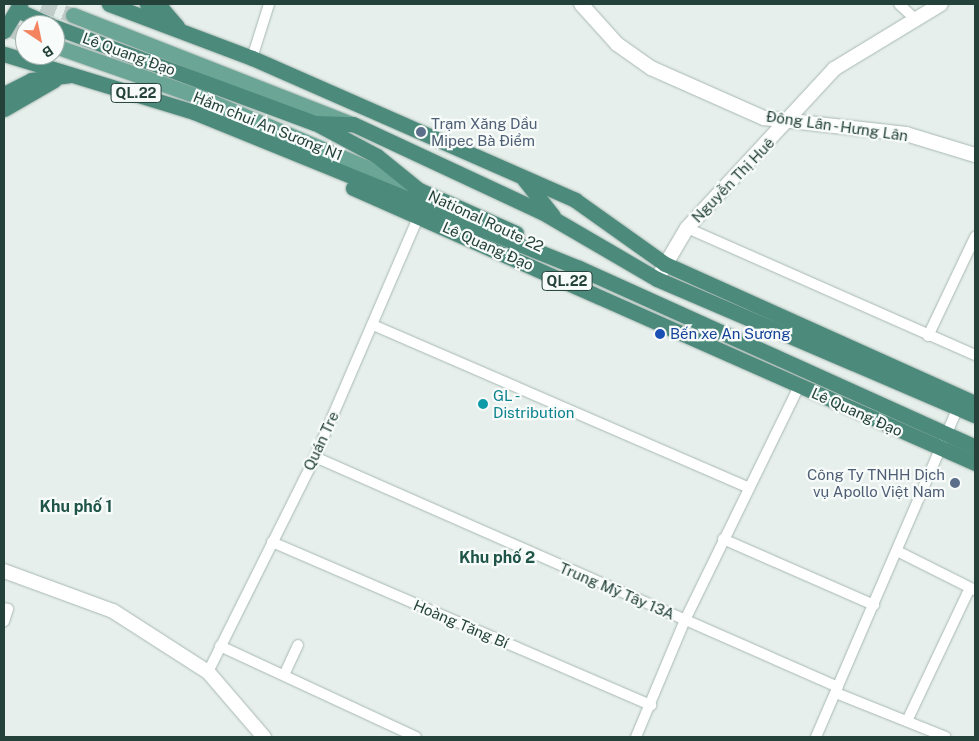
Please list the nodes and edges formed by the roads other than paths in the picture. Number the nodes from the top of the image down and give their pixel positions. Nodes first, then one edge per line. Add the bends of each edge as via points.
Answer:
1 (109, 4) edge
2 (147, 4) edge
3 (269, 4) edge
4 (581, 4) edge
5 (899, 4) edge
6 (941, 4) edge
7 (18, 7) edge
8 (33, 15) edge
9 (74, 15) tunnel mouth
10 (913, 17) junction
11 (178, 28) junction
12 (4, 31) edge
13 (65, 31) tunnel mouth
14 (65, 49) edge
15 (4, 54) edge
16 (252, 58) junction
17 (78, 74) junction
18 (58, 77) junction
19 (4, 94) edge
20 (4, 109) edge
21 (788, 122) junction
22 (315, 123) junction
23 (353, 124) junction
24 (975, 155) edge
25 (522, 176) junction
26 (419, 190) junction
27 (421, 210) junction
28 (558, 221) junction
29 (687, 228) junction
30 (975, 237) edge
31 (665, 264) junction
32 (579, 268) junction
33 (657, 280) junction
34 (374, 325) junction
35 (928, 336) junction
36 (975, 355) edge
37 (799, 386) junction
38 (847, 399) junction
39 (965, 402) edge
40 (975, 415) edge
41 (946, 434) junction
42 (975, 448) edge
43 (941, 449) junction
44 (315, 457) junction
45 (975, 463) edge
46 (748, 487) junction
47 (724, 539) junction
48 (272, 542) junction
49 (897, 551) junction
50 (4, 571) edge
51 (973, 589) edge
52 (874, 605) junction
53 (4, 608) edge
54 (685, 620) junction
55 (4, 621) edge
56 (298, 645) dead end
57 (220, 646) junction
58 (208, 672) junction
59 (284, 676) junction
60 (837, 690) junction
61 (651, 706) junction
62 (907, 721) junction
63 (264, 737) edge
64 (416, 737) edge
65 (636, 737) edge
66 (816, 737) edge
67 (946, 737) edge

1 - 11 highway
2 - 11 highway via 162,9
3 - 16 street
4 - 21 street, Đông Lân - Hưng Lân via 617,44 651,68 764,118
5 - 10 street
6 - 10 street, Nguyễn Thị Huê
7 - 8 highway
7 - 12 highway
9 - 23 main road via 214,66
10 - 21 street, Nguyễn Thị Huê via 834,69
11 - 16 highway
13 - 22 highway, Lê Quang Đạo
14 - 26 main road, Hầm chui An Sương N1 via 218,104
15 - 17 highway, Lê Quang Đạo / QL.22
16 - 25 highway, Lê Quang Đạo
17 - 18 highway
17 - 27 highway, Lê Quang Đạo / QL.22 via 194,112 234,137
18 - 19 highway via 31,80
18 - 20 highway
21 - 24 street, Đông Lân - Hưng Lân via 906,134
21 - 29 street, Nguyễn Thị Huê
22 - 23 highway, Lê Quang Đạo
22 - 26 highway, Lê Quang Đạo / QL.22 via 378,156
23 - 28 highway, Lê Quang Đạo
25 - 28 highway
25 - 31 highway, Lê Quang Đạo via 575,200
26 - 32 highway, National Route 22 / QL.22 via 491,220
27 - 32 highway, Lê Quang Đạo / QL.22
27 - 34 street, Quán Tre
27 - 37 highway, Lê Quang Đạo / QL.22
28 - 33 highway, Lê Quang Đạo
29 - 31 street, Nguyễn Thị Huê
29 - 35 street
30 - 35 street
31 - 33 street, Nguyễn Thị Huê
31 - 39 highway, Lê Quang Đạo
32 - 38 highway, Lê Quang Đạo / QL.22
33 - 39 highway, Lê Quang Đạo
34 - 44 street, Quán Tre
34 - 46 street
35 - 36 street
37 - 38 highway, Lê Quang Đạo / QL.22
37 - 46 street
38 - 41 highway, Lê Quang Đạo / QL.22
38 - 43 highway, Lê Quang Đạo / QL.22
39 - 40 highway, Lê Quang Đạo
39 - 41 street
41 - 42 highway, Lê Quang Đạo / QL.22
41 - 43 street
43 - 45 highway, Lê Quang Đạo / QL.22
43 - 49 street
44 - 48 street, Quán Tre
44 - 54 street, Trung Mỹ Tây 13A
46 - 47 street
47 - 52 street
47 - 54 street
48 - 57 street, Quán Tre
48 - 61 street, Hoàng Tăng Bí
49 - 51 street
49 - 52 street
50 - 58 street via 113,611
51 - 62 street
52 - 60 street
53 - 55 street via 8,608
54 - 60 street, Trung Mỹ Tây 13A
54 - 61 street
56 - 59 street
57 - 58 street, Quán Tre
57 - 59 street
58 - 63 street
59 - 64 street
60 - 62 street, Trung Mỹ Tây 13A
60 - 66 street
61 - 65 street
62 - 67 street, Trung Mỹ Tây 13A

